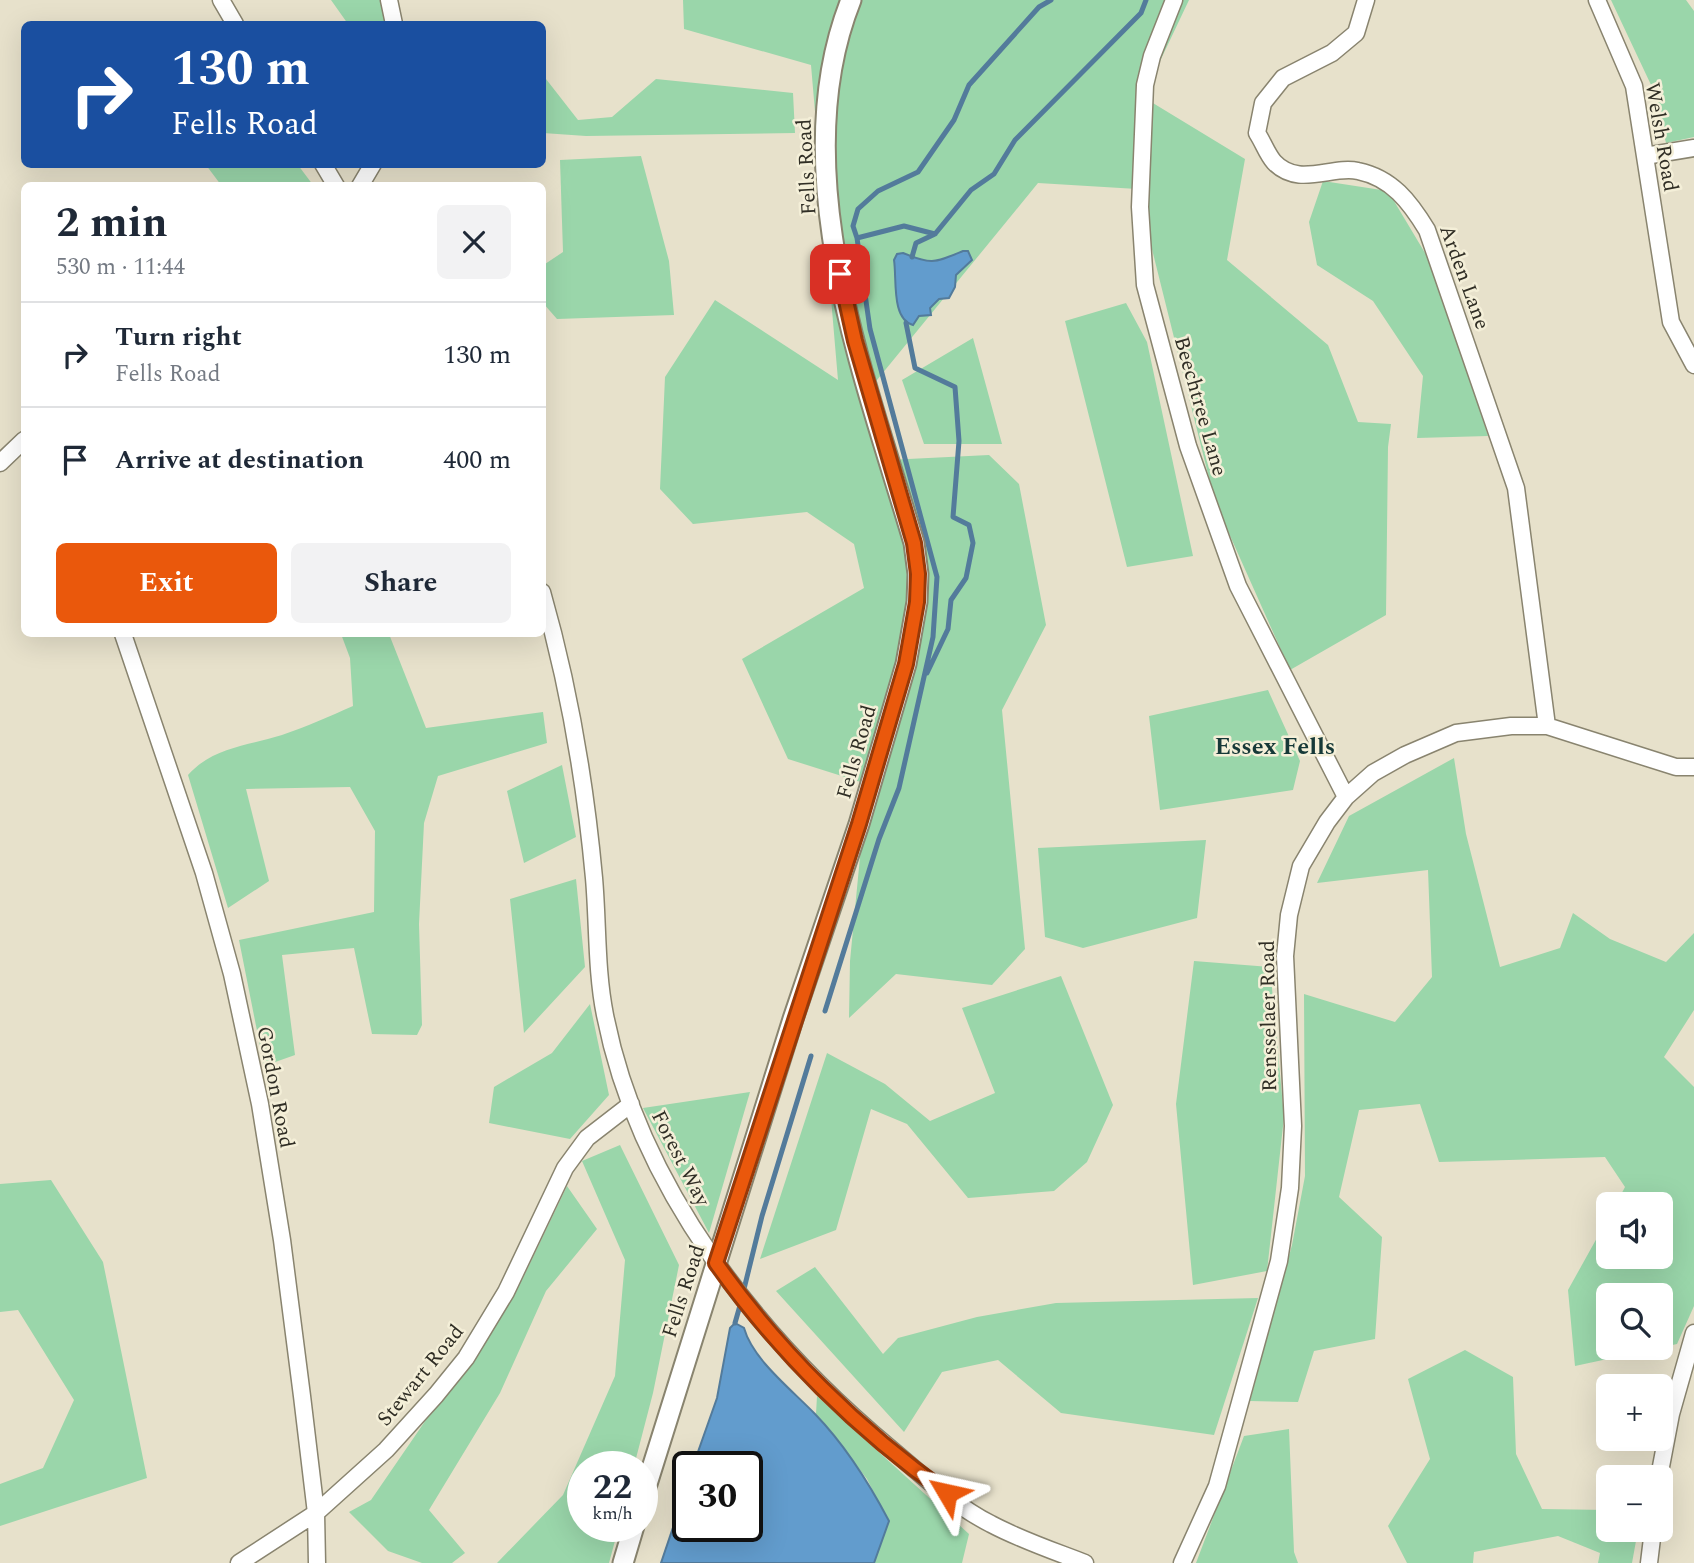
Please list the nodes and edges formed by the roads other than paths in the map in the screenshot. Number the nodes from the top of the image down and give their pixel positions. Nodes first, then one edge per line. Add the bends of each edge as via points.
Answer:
1 (221, 0) edge
2 (389, 0) edge
3 (850, 0) edge
4 (1174, 0) edge
5 (1366, 0) edge
6 (1597, 0) edge
7 (233, 21) edge
8 (393, 21) edge
9 (1694, 148) edge
10 (1645, 156) junction
11 (1694, 365) edge
12 (21, 443) edge
13 (0, 463) edge
14 (546, 605) edge
15 (124, 637) edge
16 (1547, 726) junction
17 (1694, 767) edge
18 (1346, 797) junction
19 (631, 1104) junction
20 (716, 1263) junction
21 (1694, 1333) edge
22 (657, 1451) edge
23 (1661, 1465) edge
24 (316, 1513) junction
25 (629, 1542) edge
26 (1652, 1542) edge
27 (239, 1563) edge
28 (317, 1563) edge
29 (623, 1563) edge
30 (1085, 1563) edge
31 (1182, 1563) edge
32 (1649, 1563) edge

1 - 7 street
2 - 8 street
3 - 20 street, Fells Road via 827,89 830,209 855,341 914,543 918,574 914,631 859,824
4 - 18 street, Beechtree Lane via 1145,85 1140,207 1145,285 1188,446 1238,586
5 - 16 street, Arden Lane via 1356,33 1332,53 1283,78 1263,103 1257,133 1275,163 1300,175 1356,170 1392,185 1427,230 1517,488
6 - 10 street, Welsh Road via 1634,86
9 - 10 street
10 - 11 street, Welsh Road via 1671,322
12 - 13 street
14 - 19 street, Forest Way via 576,732 605,1016
15 - 24 street, Gordon Road via 204,873 232,974 260,1104 282,1240
16 - 17 street, Rensselaer Road via 1676,766
16 - 18 street, Rensselaer Road via 1456,733 1405,755
18 - 31 street, Rensselaer Road via 1301,866 1289,915 1285,956 1293,1126 1279,1261 1217,1486
19 - 20 street, Forest Way via 685,1214
19 - 24 street, Stewart Road via 587,1138 565,1168 506,1292 467,1358 386,1450
20 - 22 street, Fells Road
20 - 30 street, Forest Way via 752,1312 866,1429 925,1478 990,1524
21 - 23 street
24 - 27 street, Stewart Road
24 - 28 street, Gordon Road
25 - 29 street
26 - 32 street

